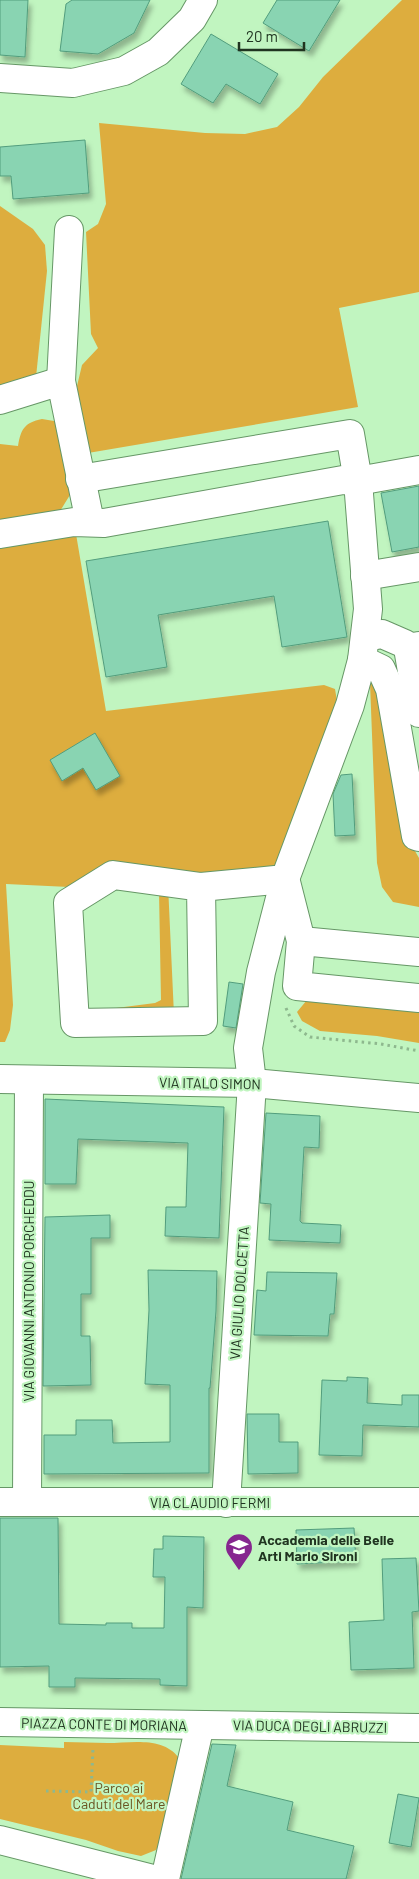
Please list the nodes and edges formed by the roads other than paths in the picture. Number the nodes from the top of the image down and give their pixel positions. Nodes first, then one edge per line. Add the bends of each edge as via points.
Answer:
1 (203, 0) edge
2 (0, 78) edge
3 (69, 230) dead end
4 (61, 381) junction
5 (0, 400) edge
6 (419, 470) edge
7 (80, 478) junction
8 (358, 481) junction
9 (90, 522) junction
10 (0, 534) edge
11 (419, 567) edge
12 (366, 576) junction
13 (413, 647) edge
14 (364, 649) junction
15 (419, 713) edge
16 (419, 837) edge
17 (285, 878) junction
18 (201, 887) junction
19 (301, 941) junction
20 (419, 952) edge
21 (419, 998) edge
22 (0, 1079) edge
23 (29, 1080) junction
24 (252, 1084) junction
25 (419, 1098) edge
26 (13, 1502) edge
27 (419, 1502) edge
28 (226, 1503) junction
29 (0, 1722) edge
30 (200, 1725) junction
31 (419, 1728) edge
32 (0, 1840) edge
33 (153, 1879) edge
34 (164, 1879) edge

1 - 2 street via 192,19 158,52 124,71 73,83
3 - 4 street
4 - 5 street
4 - 7 street
6 - 8 street
7 - 8 street, VIA GIULIO DOLCETTA via 350,434
7 - 9 street
8 - 9 street via 343,480 104,523
8 - 12 street, VIA GIULIO DOLCETTA
9 - 10 street
11 - 12 street
12 - 14 street, VIA GIULIO DOLCETTA via 368,609
13 - 14 street via 382,634
13 - 15 street
14 - 16 street via 380,669 390,689 416,836
14 - 17 street, VIA GIULIO DOLCETTA via 350,705
17 - 18 street
17 - 19 street
17 - 24 street, VIA GIULIO DOLCETTA via 248,1048
18 - 18 street via 202,1021 75,1023 68,903 113,875
19 - 20 street
19 - 21 street via 297,986
22 - 23 street, VIA ITALO SIMON
23 - 24 street, VIA ITALO SIMON
23 - 26 street, VIA GIOVANNI ANTONIO PORCHEDDU
24 - 25 street, VIA ITALO SIMON
24 - 28 street, VIA GIULIO DOLCETTA
26 - 28 street, VIA CLAUDIO FERMI
27 - 28 street, VIA CLAUDIO FERMI
29 - 30 street, PIAZZA CONTE DI MORIANA
30 - 31 street, VIA DUCA DEGLI ABRUZZI
30 - 34 street, PIAZZA CONTE DI MORIANA
32 - 33 street

